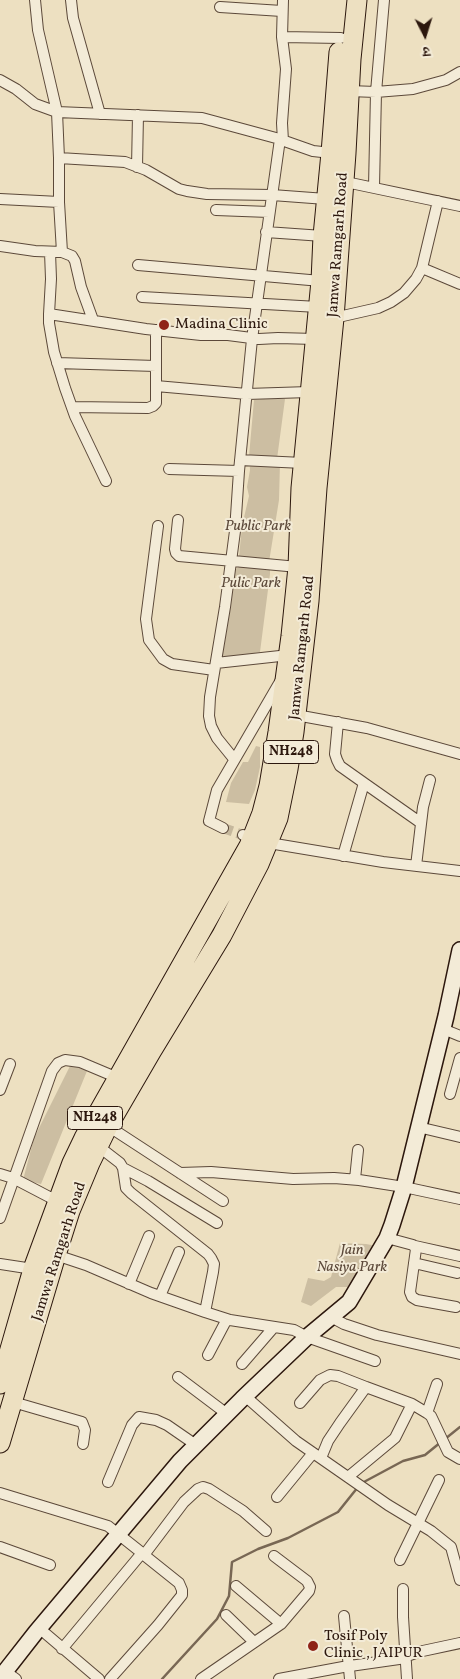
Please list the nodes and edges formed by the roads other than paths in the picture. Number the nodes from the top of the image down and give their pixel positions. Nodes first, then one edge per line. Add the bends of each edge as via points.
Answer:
1 (35, 0) edge
2 (71, 0) edge
3 (283, 0) edge
4 (345, 0) edge
5 (356, 0) edge
6 (384, 0) edge
7 (220, 7) dead end
8 (282, 11) junction
9 (282, 37) junction
10 (341, 38) junction
11 (460, 72) edge
12 (0, 80) edge
13 (350, 91) junction
14 (376, 92) junction
15 (57, 112) junction
16 (100, 114) junction
17 (138, 115) junction
18 (282, 140) junction
19 (331, 153) junction
20 (59, 158) junction
21 (137, 167) junction
22 (336, 180) junction
23 (374, 187) junction
24 (272, 195) junction
25 (0, 198) edge
26 (326, 199) junction
27 (438, 201) junction
28 (59, 202) junction
29 (460, 206) edge
30 (216, 210) dead end
31 (269, 212) junction
32 (266, 232) junction
33 (323, 236) junction
34 (0, 246) edge
35 (50, 252) junction
36 (62, 252) junction
37 (138, 265) dead end
38 (422, 268) junction
39 (260, 277) junction
40 (320, 281) junction
41 (460, 284) edge
42 (142, 297) dead end
43 (257, 304) junction
44 (318, 307) junction
45 (49, 314) junction
46 (334, 318) junction
47 (93, 320) junction
48 (156, 330) junction
49 (252, 339) junction
50 (315, 339) junction
51 (58, 363) junction
52 (156, 366) junction
53 (156, 386) junction
54 (309, 392) junction
55 (247, 394) junction
56 (72, 407) junction
57 (240, 460) junction
58 (303, 463) junction
59 (169, 469) dead end
60 (239, 471) junction
61 (106, 481) dead end
62 (178, 520) dead end
63 (158, 526) dead end
64 (231, 561) junction
65 (298, 566) junction
66 (288, 662) junction
67 (215, 667) junction
68 (296, 715) junction
69 (338, 722) junction
70 (460, 754) edge
71 (234, 759) junction
72 (430, 780) dead end
73 (364, 783) junction
74 (421, 823) junction
75 (223, 828) tunnel mouth
76 (255, 839) junction
77 (343, 856) junction
78 (416, 866) junction
79 (460, 871) edge
80 (460, 950) edge
81 (443, 1029) junction
82 (460, 1036) edge
83 (460, 1058) edge
84 (10, 1064) dead end
85 (118, 1078) junction
86 (0, 1090) edge
87 (450, 1094) dead end
88 (108, 1126) junction
89 (418, 1127) junction
90 (460, 1137) edge
91 (98, 1146) junction
92 (358, 1150) dead end
93 (123, 1168) junction
94 (180, 1173) junction
95 (0, 1174) edge
96 (13, 1178) junction
97 (355, 1179) junction
98 (404, 1187) junction
99 (460, 1199) edge
100 (58, 1201) junction
101 (223, 1201) dead end
102 (0, 1218) edge
103 (217, 1223) dead end
104 (149, 1236) dead end
105 (388, 1238) junction
106 (415, 1246) junction
107 (48, 1252) junction
108 (179, 1252) dead end
109 (460, 1256) edge
110 (0, 1264) edge
111 (414, 1264) junction
112 (33, 1269) junction
113 (457, 1273) dead end
114 (129, 1284) junction
115 (160, 1296) junction
116 (456, 1307) dead end
117 (205, 1312) junction
118 (331, 1317) junction
119 (226, 1319) junction
120 (274, 1327) junction
121 (307, 1337) junction
122 (460, 1354) edge
123 (208, 1356) dead end
124 (376, 1361) dead end
125 (242, 1364) dead end
126 (178, 1377) dead end
127 (0, 1384) edge
128 (437, 1384) dead end
129 (366, 1387) junction
130 (245, 1396) junction
131 (13, 1402) junction
132 (300, 1403) dead end
133 (412, 1404) junction
134 (427, 1412) junction
135 (227, 1414) junction
136 (0, 1443) edge
137 (83, 1444) dead end
138 (196, 1445) junction
139 (317, 1455) junction
140 (460, 1459) edge
141 (350, 1478) junction
142 (439, 1480) dead end
143 (108, 1482) dead end
144 (0, 1493) edge
145 (277, 1497) dead end
146 (419, 1524) junction
147 (266, 1531) dead end
148 (120, 1535) junction
149 (0, 1547) edge
150 (456, 1549) edge
151 (143, 1554) junction
152 (274, 1556) dead end
153 (400, 1560) dead end
154 (50, 1565) dead end
155 (460, 1580) edge
156 (236, 1586) dead end
157 (403, 1589) dead end
158 (226, 1615) dead end
159 (344, 1616) dead end
160 (281, 1624) junction
161 (39, 1628) junction
162 (254, 1642) junction
163 (460, 1643) edge
164 (62, 1649) junction
165 (406, 1656) junction
166 (350, 1666) junction
167 (7, 1676) edge
168 (307, 1676) edge
169 (98, 1679) edge
170 (110, 1679) edge
171 (201, 1679) edge
172 (279, 1679) edge
173 (350, 1679) edge
174 (407, 1679) edge

1 - 15 street via 38,30
2 - 16 street
3 - 8 street
4 - 10 highway, Jamwa Ramgarh Road / NH248
5 - 13 highway, Jamwa Ramgarh Road / NH248
6 - 14 street
7 - 8 street
8 - 9 street
9 - 10 street
9 - 18 street via 286,69
10 - 19 highway, Jamwa Ramgarh Road / NH248
11 - 14 street via 446,80 413,89
12 - 15 street via 35,104
13 - 14 street
13 - 22 highway, Jamwa Ramgarh Road / NH248
14 - 23 street
15 - 16 street
15 - 20 street
16 - 17 street
17 - 18 street via 202,118
17 - 21 street
18 - 19 street via 313,151
18 - 24 street
19 - 22 highway, Jamwa Ramgarh Road / NH248
20 - 21 street via 125,162
20 - 28 street
21 - 24 street via 187,191
22 - 23 street
22 - 26 highway, Jamwa Ramgarh Road / NH248
22 - 46 highway, Jamwa Ramgarh Road / NH248
23 - 27 street
24 - 26 street
24 - 31 street
25 - 28 street
26 - 33 highway, Jamwa Ramgarh Road / NH248
27 - 29 street
27 - 38 street
28 - 36 street
30 - 31 street
31 - 32 street
32 - 33 street
32 - 39 street
33 - 40 highway, Jamwa Ramgarh Road / NH248
34 - 35 street
35 - 36 street
35 - 45 street
36 - 47 street via 75,261
37 - 39 street
38 - 41 street
38 - 46 street via 404,293 391,302
39 - 40 street
39 - 43 street
40 - 44 highway, Jamwa Ramgarh Road / NH248
42 - 43 street
43 - 44 street
43 - 49 street
44 - 50 highway, Jamwa Ramgarh Road / NH248
45 - 47 street
45 - 51 street
46 - 68 highway, Jamwa Ramgarh Road / NH248
47 - 48 street
48 - 49 street
48 - 52 street
49 - 50 street
49 - 55 street
50 - 54 highway, Jamwa Ramgarh Road / NH248
51 - 52 street
51 - 56 street
52 - 53 street
53 - 55 street
53 - 56 street via 156,403 148,408
54 - 55 street
54 - 58 highway, Jamwa Ramgarh Road / NH248
55 - 57 street
56 - 61 street
57 - 58 street
57 - 60 street
58 - 65 highway, Jamwa Ramgarh Road / NH248
59 - 60 street
60 - 64 street
62 - 64 street via 175,549 179,556
63 - 67 street via 146,618 149,640 163,659 172,664
64 - 65 street
64 - 67 street
65 - 66 highway, Jamwa Ramgarh Road / NH248
66 - 67 street
66 - 71 street
66 - 76 highway, Jamwa Ramgarh Road / NH248 via 269,786
67 - 71 street via 208,716 217,738
68 - 69 street
68 - 76 highway, Jamwa Ramgarh Road / NH248 via 278,818
69 - 70 street
69 - 73 street via 337,760 340,766
71 - 75 street via 217,790 209,821
72 - 74 street
73 - 74 street
73 - 77 street
74 - 78 street
76 - 77 street
76 - 85 highway, Jamwa Ramgarh Road / NH248
76 - 88 highway, Jamwa Ramgarh Road / NH248 via 222,935
77 - 78 street
78 - 79 street
80 - 81 street
81 - 82 street
81 - 89 street
83 - 87 street
84 - 86 street
85 - 96 street via 80,1062 65,1060 58,1063 52,1071
85 - 100 highway, Jamwa Ramgarh Road / NH248 via 84,1138
88 - 91 highway, Jamwa Ramgarh Road / NH248
88 - 94 street
89 - 90 street
89 - 98 street
91 - 93 street
91 - 107 highway, Jamwa Ramgarh Road / NH248
92 - 97 street
93 - 103 street
93 - 117 street via 126,1188 211,1258 214,1264
94 - 97 street
94 - 101 street
95 - 96 street
96 - 100 street
96 - 102 street
97 - 98 street
98 - 99 street
98 - 105 street
100 - 107 highway, Jamwa Ramgarh Road / NH248
104 - 114 street
105 - 106 street
105 - 118 street via 349,1302
106 - 109 street
106 - 111 street
107 - 112 highway, Jamwa Ramgarh Road / NH248
107 - 114 street
107 - 131 highway, Jamwa Ramgarh Road / NH248
108 - 115 street
110 - 112 street
111 - 113 street
111 - 116 street via 412,1297
112 - 127 highway, Jamwa Ramgarh Road / NH248
114 - 115 street
115 - 117 street
117 - 119 street
118 - 121 street
118 - 122 street via 377,1335
119 - 120 street
119 - 123 street
120 - 121 street via 294,1330
120 - 125 street
121 - 124 street
121 - 130 street
126 - 135 street
128 - 134 street
129 - 132 street via 330,1375 320,1380
129 - 133 street
129 - 139 street
130 - 135 street
130 - 139 street
131 - 136 highway, Jamwa Ramgarh Road / NH248
131 - 137 street via 82,1422 85,1430
133 - 134 street
133 - 141 street via 395,1438
134 - 140 street via 448,1452
135 - 138 street
138 - 143 street via 167,1425 139,1417 132,1425
138 - 148 street
139 - 141 street
139 - 145 street
141 - 146 street
142 - 146 street
144 - 148 street via 108,1526
146 - 150 street
146 - 153 street
147 - 151 street via 243,1511 204,1487 184,1502
148 - 151 street
148 - 161 street
149 - 154 street
150 - 155 street
151 - 164 street
151 - 170 street via 179,1583 182,1595
152 - 160 street via 308,1581 310,1587 304,1599
156 - 160 street
157 - 165 street
158 - 162 street
159 - 166 street
160 - 162 street
161 - 164 street
161 - 167 street
162 - 171 street
163 - 165 street
164 - 169 street
165 - 166 street
165 - 174 street
166 - 168 street
166 - 173 street
168 - 172 street

